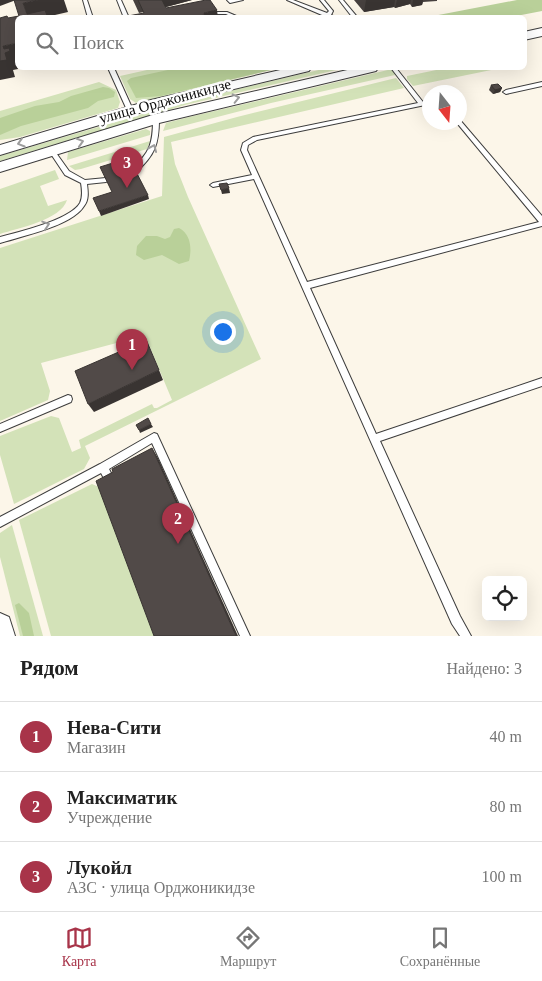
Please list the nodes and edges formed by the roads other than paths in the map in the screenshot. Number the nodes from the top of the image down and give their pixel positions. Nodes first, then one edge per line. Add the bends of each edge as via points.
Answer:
1 (85, 0) edge
2 (119, 0) edge
3 (229, 0) edge
4 (241, 0) edge
5 (289, 0) edge
6 (322, 0) edge
7 (341, 0) edge
8 (200, 14) edge
9 (90, 15) edge
10 (126, 15) edge
11 (232, 15) edge
12 (328, 15) joint
13 (354, 15) edge
14 (542, 32) edge
15 (527, 35) edge
16 (112, 70) edge
17 (296, 70) edge
18 (362, 70) edge
19 (396, 70) edge
20 (542, 84) edge
21 (506, 92) dead end
22 (421, 103) joint
23 (130, 110) junction
24 (156, 119) junction
25 (466, 130) edge
26 (0, 150) edge
27 (52, 151) junction
28 (0, 167) edge
29 (134, 170) edge
30 (256, 176) junction
31 (106, 180) edge
32 (84, 182) junction
33 (213, 185) dead end
34 (542, 223) edge
35 (0, 240) edge
36 (305, 286) junction
37 (542, 382) edge
38 (68, 399) dead end
39 (0, 428) edge
40 (374, 439) junction
41 (103, 468) junction
42 (112, 485) edge
43 (0, 522) edge
44 (0, 626) edge
45 (2, 636) edge
46 (245, 636) edge
47 (466, 636) edge

1 - 9 lane
2 - 10 lane
3 - 4 lane
5 - 12 lane
6 - 12 lane via 331,11
7 - 13 lane
8 - 11 lane
14 - 15 street
16 - 23 lane
17 - 23 street, улица Орджоникидзе
24 -> 18 street, улица Орджоникидзе
19 - 22 lane
20 - 21 lane
22 - 30 lane via 249,140 244,150
23 -> 26 street, улица Орджоникидзе
27 -> 24 street, улица Орджоникидзе
29 -> 24 lane via 154,149
25 - 34 lane
27 - 28 street, улица Орджоникидзе
27 - 32 lane via 68,173
30 - 33 lane
30 - 36 lane
31 - 32 lane
35 -> 32 lane via 73,213 81,207 86,195
34 - 36 lane
36 - 40 lane
37 - 40 lane
38 - 39 lane
40 - 47 lane
41 - 42 lane
41 - 43 lane
41 - 46 lane via 154,437
44 - 45 street

